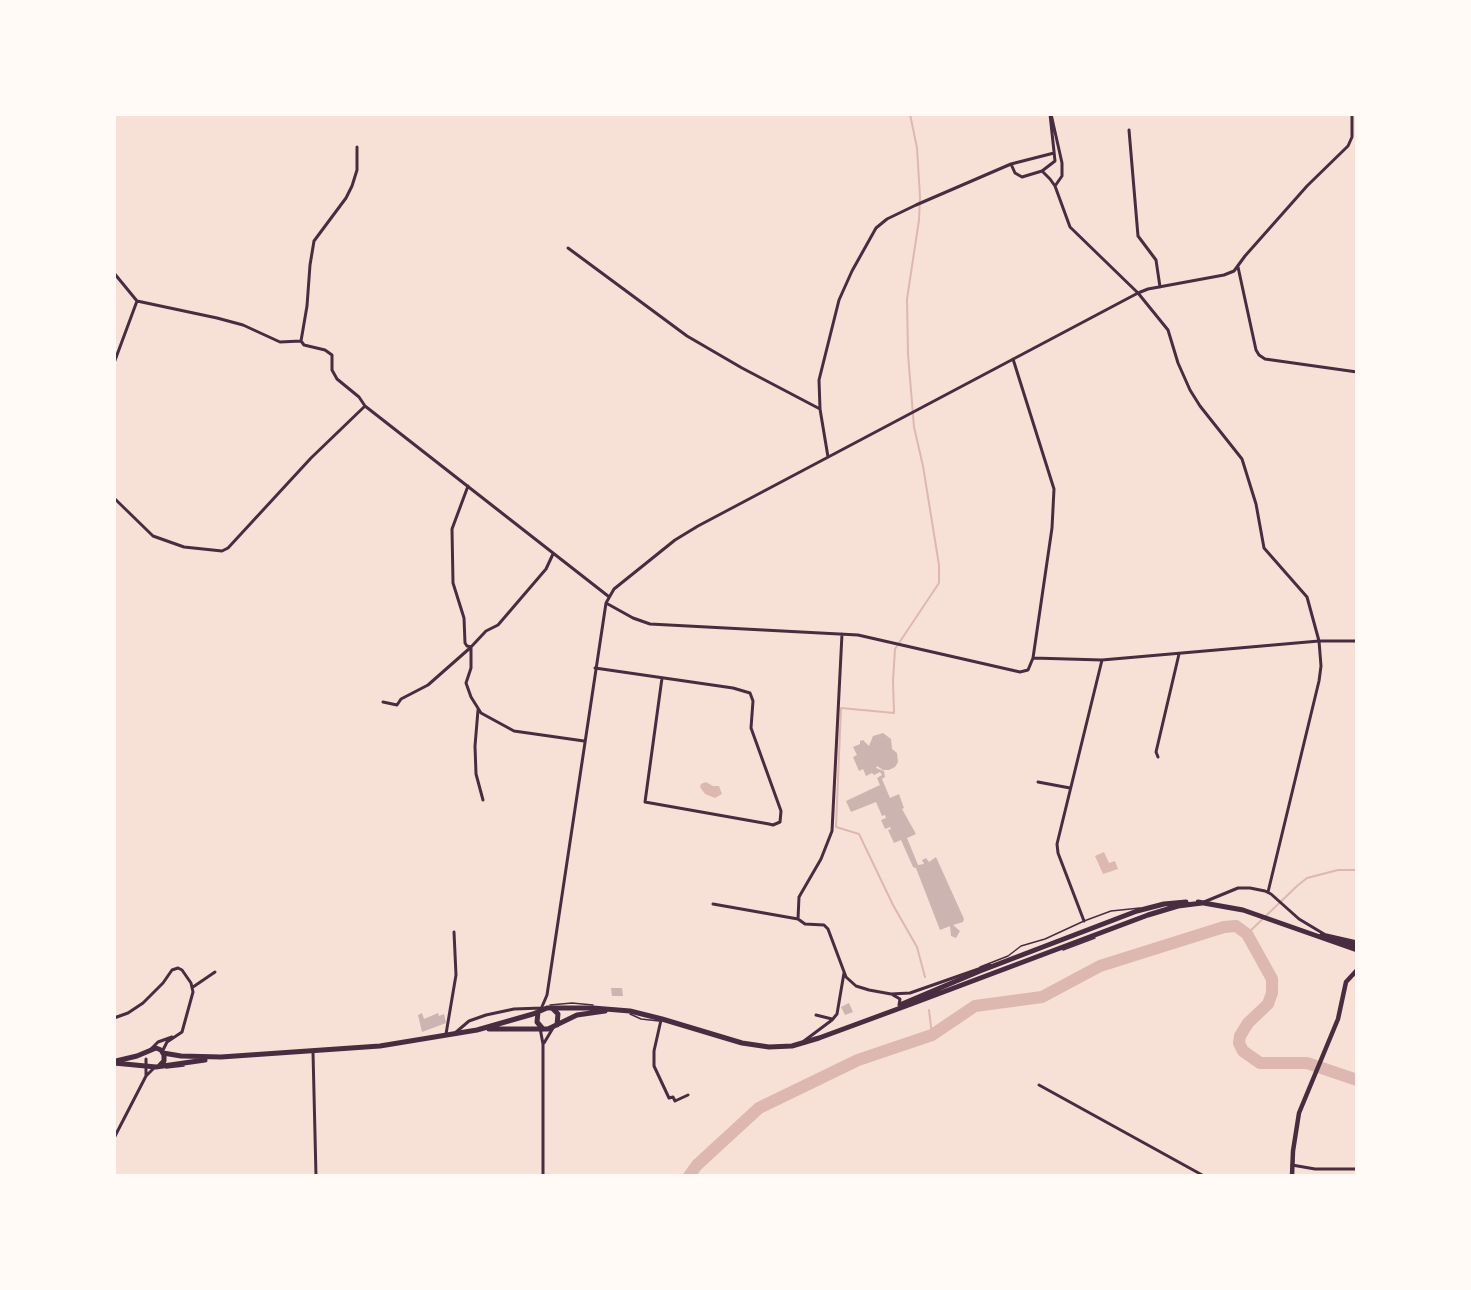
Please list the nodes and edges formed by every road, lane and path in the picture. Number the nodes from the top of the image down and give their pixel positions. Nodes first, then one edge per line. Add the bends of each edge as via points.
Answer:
1 (1051, 114) edge
2 (1353, 114) edge
3 (1129, 130) dead end
4 (357, 147) dead end
5 (1054, 153) junction
6 (1011, 164) junction
7 (1042, 171) junction
8 (1054, 186) junction
9 (568, 248) dead end
10 (1238, 267) junction
11 (114, 273) edge
12 (1160, 287) junction
13 (1138, 293) junction
14 (137, 301) junction
15 (301, 341) junction
16 (1013, 359) junction
17 (114, 363) edge
18 (1357, 372) edge
19 (365, 406) junction
20 (820, 409) junction
21 (828, 457) junction
22 (468, 486) junction
23 (114, 498) edge
24 (553, 554) junction
25 (608, 596) junction
26 (606, 603) junction
27 (842, 634) junction
28 (1319, 641) junction
29 (1357, 641) edge
30 (471, 647) junction
31 (1179, 654) junction
32 (1033, 658) junction
33 (1102, 660) junction
34 (596, 668) junction
35 (662, 678) junction
36 (383, 702) dead end
37 (478, 709) junction
38 (584, 741) junction
39 (1158, 757) dead end
40 (1038, 782) dead end
41 (1070, 788) junction
42 (483, 800) dead end
43 (1268, 892) junction
44 (1202, 903) junction
45 (713, 904) dead end
46 (1164, 904) junction
47 (798, 919) junction
48 (1084, 921) junction
49 (1291, 927) junction
50 (454, 932) dead end
51 (1330, 938) junction
52 (1357, 949) edge
53 (1009, 960) junction
54 (977, 968) junction
55 (214, 972) dead end
56 (1356, 972) edge
57 (844, 973) junction
58 (949, 984) junction
59 (193, 987) junction
60 (891, 994) junction
61 (547, 995) junction
62 (899, 1005) junction
63 (553, 1008) junction
64 (542, 1009) junction
65 (621, 1010) junction
66 (816, 1015) dead end
67 (877, 1016) junction
68 (114, 1018) edge
69 (834, 1018) junction
70 (662, 1020) junction
71 (555, 1027) junction
72 (540, 1028) junction
73 (477, 1030) junction
74 (454, 1034) junction
75 (446, 1036) junction
76 (173, 1037) junction
77 (543, 1044) junction
78 (801, 1044) junction
79 (149, 1051) junction
80 (163, 1052) junction
81 (313, 1052) junction
82 (221, 1057) junction
83 (114, 1062) edge
84 (152, 1065) junction
85 (146, 1076) junction
86 (1040, 1085) dead end
87 (688, 1095) dead end
88 (114, 1138) edge
89 (1292, 1166) junction
90 (1357, 1169) edge
91 (316, 1176) edge
92 (543, 1176) edge
93 (1204, 1176) edge
94 (1292, 1176) edge

1 - 5 street
1 - 8 street via 1062,163 1062,176
2 - 10 street via 1348,146 1307,186
3 - 12 street via 1138,236 1156,260
4 - 15 street via 352,186 314,241
5 - 6 street
5 - 7 street via 1055,160
6 - 7 street via 1022,177
6 - 20 street via 916,205 876,228 840,300 819,380
7 - 8 street
8 - 13 street via 1070,226
9 - 20 street via 687,336
10 - 12 street via 1224,275
10 - 18 street via 1259,355
11 - 14 street
12 - 13 street
13 - 16 street
13 - 28 street via 1168,330 1186,381 1200,406 1242,459 1264,548 1307,597
14 - 15 street via 243,325 280,342
14 - 17 street
15 - 19 street via 332,355 332,370 337,379
16 - 21 street
16 - 32 street via 1054,489
19 - 22 street
19 - 23 street via 222,551 184,547 153,536
20 - 21 street
21 - 25 street via 686,532
22 - 24 street
22 - 30 street via 452,529 452,540 453,583 464,618 465,643
24 - 25 street
24 - 30 street via 546,569 498,625
25 - 26 street
26 - 27 street via 650,624
26 - 34 street
27 - 32 street via 866,636 1020,672 1028,669
27 - 47 street via 832,831 799,897
28 - 29 street
28 - 31 street
28 - 43 street via 1321,673
30 - 36 street via 428,686 401,699 397,705
30 - 37 street via 466,683
31 - 33 street
31 - 39 street
32 - 33 street
33 - 41 street
34 - 35 street
34 - 38 street
35 - 35 street via 745,691 752,696 751,728 781,811 777,824 645,802
37 - 38 street via 514,731
37 - 42 street via 475,765
38 - 61 street
40 - 41 street
41 - 48 street via 1057,844
43 - 44 street via 1241,888
43 - 51 street via 1291,913
44 - 46 main road
44 - 49 main road via 1248,911
44 - 67 main road via 1161,910
45 - 47 street
46 - 48 lane via 1112,911
46 - 53 main road
47 - 57 street via 826,926
48 - 54 lane
49 - 51 main road
49 - 52 main road
50 - 75 street via 456,975
51 - 52 main road
53 - 54 street
53 - 58 main road
54 - 58 lane
54 - 60 street via 919,990
55 - 59 street
56 - 89 street via 1346,982 1339,1014 1297,1122
57 - 60 street via 860,988
57 - 69 street via 839,1011
58 - 62 main road
59 - 68 street via 184,972 175,968 143,1003
59 - 76 street via 182,1030
60 - 62 street via 900,999
61 - 63 street
61 - 64 street
62 - 67 main road
63 - 64 main road
63 - 65 main road
63 - 71 main road via 558,1018
64 - 72 main road via 537,1017
64 - 73 main road
64 - 74 street via 486,1015 469,1021
65 - 70 main road
65 - 71 main road via 579,1015
66 - 69 street
67 - 78 main road
69 - 78 street
70 - 78 main road via 752,1045
70 - 87 street via 654,1066 669,1098 675,1101
71 - 72 main road
71 - 77 street
72 - 73 main road
72 - 77 street
73 - 74 main road
74 - 75 main road
75 - 81 main road
76 - 79 street via 158,1041
76 - 80 street
77 - 92 street
79 - 80 main road via 156,1048
79 - 83 main road
79 - 84 main road
80 - 82 main road
80 - 84 main road via 164,1061
81 - 82 main road
81 - 91 street
82 - 84 main road
83 - 84 main road
84 - 85 street
84 - 85 street
85 - 88 street
86 - 93 street
89 - 90 street
89 - 94 street

